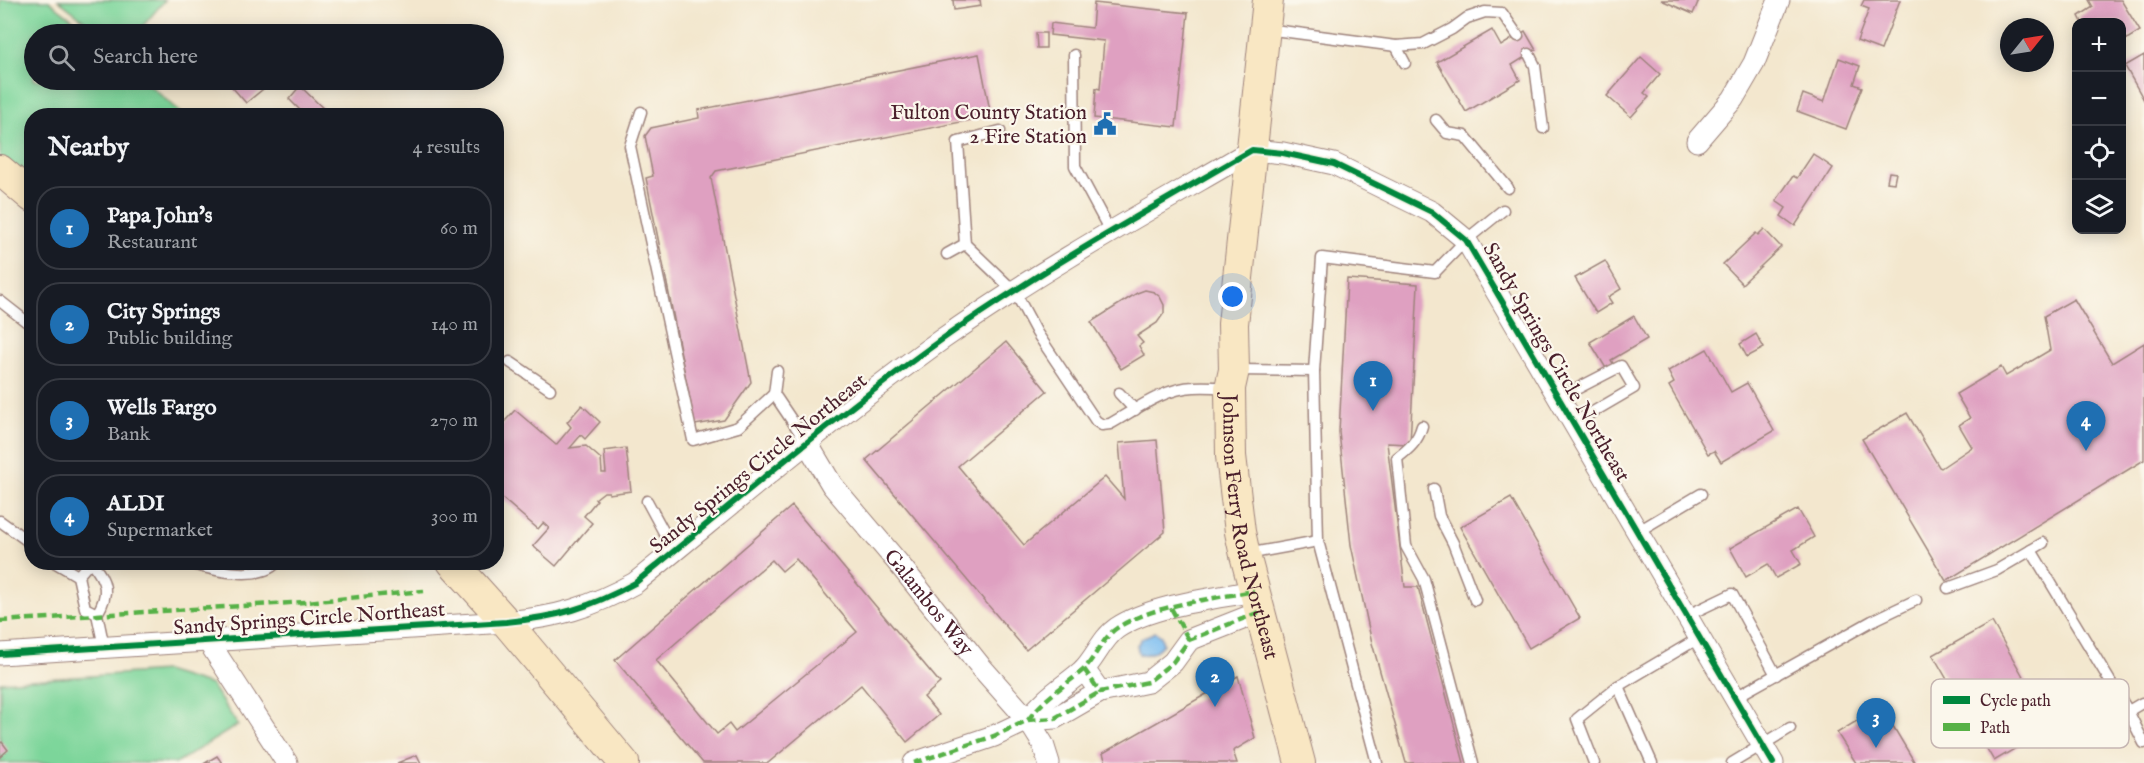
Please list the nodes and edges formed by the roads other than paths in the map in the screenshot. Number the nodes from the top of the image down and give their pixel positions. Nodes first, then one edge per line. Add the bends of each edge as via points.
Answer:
1 (1268, 0) edge
2 (1779, 0) edge
3 (1265, 29) junction
4 (1518, 36) dead end
5 (1396, 46) junction
6 (1529, 54) dead end
7 (1074, 55) dead end
8 (1405, 63) dead end
9 (641, 112) dead end
10 (1436, 120) dead end
11 (1543, 128) dead end
12 (1000, 132) dead end
13 (1697, 141) dead end
14 (1252, 150) junction
15 (0, 170) edge
16 (1508, 188) dead end
17 (24, 190) edge
18 (1503, 210) dead end
19 (1111, 234) junction
20 (1466, 240) junction
21 (965, 244) junction
22 (947, 254) dead end
23 (1015, 292) junction
24 (0, 301) edge
25 (24, 320) edge
26 (510, 362) dead end
27 (777, 371) dead end
28 (1314, 371) junction
29 (1232, 379) junction
30 (550, 389) dead end
31 (1119, 393) dead end
32 (774, 394) junction
33 (1559, 398) junction
34 (1135, 410) junction
35 (1574, 423) junction
36 (1422, 426) dead end
37 (807, 443) junction
38 (1434, 489) dead end
39 (1701, 494) dead end
40 (647, 501) dead end
41 (0, 521) edge
42 (1637, 532) junction
43 (24, 538) edge
44 (1318, 541) junction
45 (2043, 543) dead end
46 (2031, 550) junction
47 (674, 551) junction
48 (1245, 555) junction
49 (68, 570) edge
50 (85, 570) edge
51 (99, 570) edge
52 (224, 570) edge
53 (263, 570) edge
54 (459, 570) edge
55 (78, 576) junction
56 (1948, 588) dead end
57 (1475, 600) dead end
58 (1916, 600) dead end
59 (1257, 602) junction
60 (1171, 608) junction
61 (97, 614) junction
62 (1686, 616) junction
63 (506, 622) junction
64 (1699, 638) junction
65 (1189, 640) junction
66 (208, 641) junction
67 (104, 647) junction
68 (0, 654) edge
69 (1084, 669) junction
70 (1776, 675) junction
71 (2109, 679) edge
72 (1618, 686) junction
73 (1100, 693) junction
74 (1734, 698) junction
75 (2142, 703) dead end
76 (2129, 710) edge
77 (2129, 713) edge
78 (1028, 720) junction
79 (1790, 728) dead end
80 (2144, 743) edge
81 (1768, 754) edge
82 (287, 763) edge
83 (624, 763) edge
84 (914, 763) edge
85 (1049, 763) edge
86 (1300, 763) edge
87 (1377, 763) edge
88 (1473, 763) edge
89 (1594, 763) edge
90 (1652, 763) edge
91 (1732, 763) edge

1 - 3 street, Johnson Ferry Road Northeast
2 - 13 street via 1754,63 1733,99
3 - 5 lane
3 - 14 street, Johnson Ferry Road Northeast
4 - 5 lane via 1502,13 1485,12 1423,44
5 - 8 lane
6 - 11 lane via 1535,66
7 - 19 lane via 1075,165
9 - 32 lane via 630,146 693,440 738,428
10 - 16 lane via 1447,133 1465,136
12 - 21 lane via 958,142
14 - 19 street, Sandy Springs Circle Northeast
14 - 20 street, Sandy Springs Circle Northeast via 1334,164 1432,212
14 - 29 street, Johnson Ferry Road Northeast via 1233,324
15 - 17 street
18 - 20 lane
19 - 23 street, Sandy Springs Circle Northeast
20 - 28 lane via 1435,272 1322,258
20 - 33 street, Sandy Springs Circle Northeast
21 - 22 lane
21 - 23 lane
23 - 34 lane via 1037,333 1096,420 1102,425 1110,424
23 - 37 street, Sandy Springs Circle Northeast via 943,339
24 - 25 lane
26 - 30 lane
27 - 32 lane
28 - 29 lane
28 - 44 lane
29 - 34 lane via 1173,390
29 - 48 street, Johnson Ferry Road Northeast via 1231,456
31 - 34 lane
32 - 37 lane
33 - 35 street, Sandy Springs Circle Northeast
33 - 35 lane via 1621,366 1634,388
35 - 42 street, Sandy Springs Circle Northeast
36 - 88 lane via 1420,436 1397,458 1406,546 1424,579
37 - 47 street, Sandy Springs Circle Northeast
37 - 78 street, Galambos Way via 832,485
38 - 57 lane via 1439,516
39 - 42 lane
40 - 47 lane
41 - 43 lane
42 - 62 street, Sandy Springs Circle Northeast
44 - 48 lane
44 - 87 lane
45 - 46 lane
46 - 56 lane via 1997,570
46 - 71 lane
47 - 63 street, Sandy Springs Circle Northeast via 635,583 605,600 572,612
48 - 59 street, Johnson Ferry Road Northeast
49 - 55 lane
50 - 55 lane
51 - 61 lane via 106,600
52 - 53 lane via 249,575
54 - 63 street
55 - 61 lane via 85,609
58 - 70 lane
59 - 60 street
59 - 65 street
59 - 86 street, Johnson Ferry Road Northeast
60 - 65 street
60 - 69 street via 1115,629
61 - 67 lane
62 - 64 street, Sandy Springs Circle Northeast
62 - 70 lane via 1732,594
63 - 66 street, Sandy Springs Circle Northeast
63 - 83 street
64 - 72 lane via 1645,677
64 - 74 street, Sandy Springs Circle Northeast
65 - 73 street via 1173,662 1148,682
66 - 67 street, Sandy Springs Circle Northeast
66 - 82 street
67 - 68 street, Sandy Springs Circle Northeast
69 - 73 street
69 - 78 street via 1038,705
70 - 74 lane
72 - 89 lane via 1577,719
72 - 90 lane
73 - 78 street via 1055,718
74 - 81 street, Sandy Springs Circle Northeast
75 - 76 lane
77 - 80 lane
78 - 84 street
78 - 85 street, Galambos Way
79 - 81 lane
81 - 91 lane

